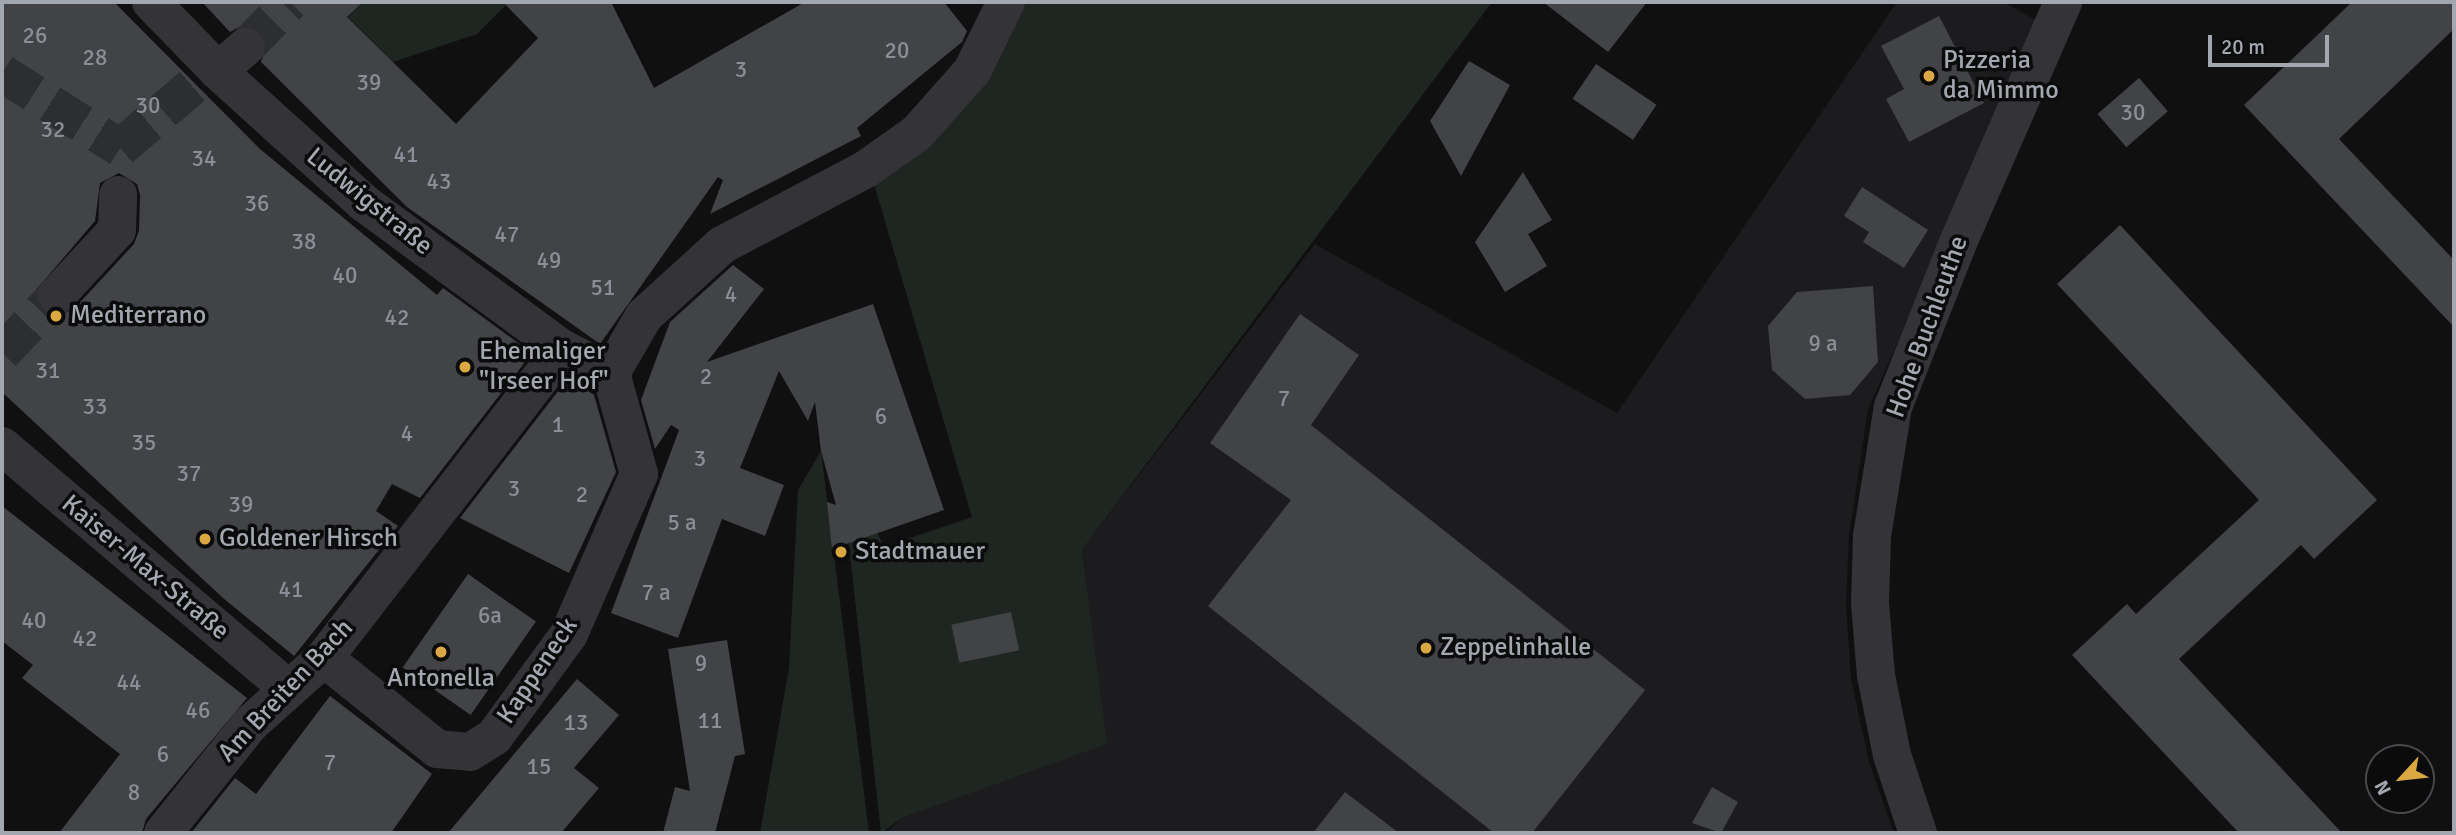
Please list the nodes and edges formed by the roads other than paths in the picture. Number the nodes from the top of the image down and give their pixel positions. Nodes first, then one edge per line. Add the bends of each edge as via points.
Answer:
1 (151, 2) edge
2 (1006, 2) edge
3 (2063, 2) edge
4 (118, 195) dead end
5 (57, 295) tunnel mouth
6 (563, 349) junction
7 (611, 373) junction
8 (2, 446) edge
9 (324, 658) junction
10 (289, 689) junction
11 (163, 833) edge
12 (1918, 833) edge

1 - 6 street, Ludwigstraße via 363,203
2 - 7 street via 972,71 917,133 866,169 722,246 644,316
3 - 12 street, Hohe Buchleuthe via 1957,245 1893,407 1872,536 1870,603 1876,676 1892,755
4 - 5 street via 117,230
6 - 7 street, Ludwigstraße
6 - 9 street, Am Breiten Bach
7 - 9 street, Kappeneck via 639,474 569,634 494,737 470,752 437,749
8 - 10 street, Kaiser-Max-Straße
9 - 10 street, Am Breiten Bach
10 - 11 street, Am Breiten Bach via 250,724

